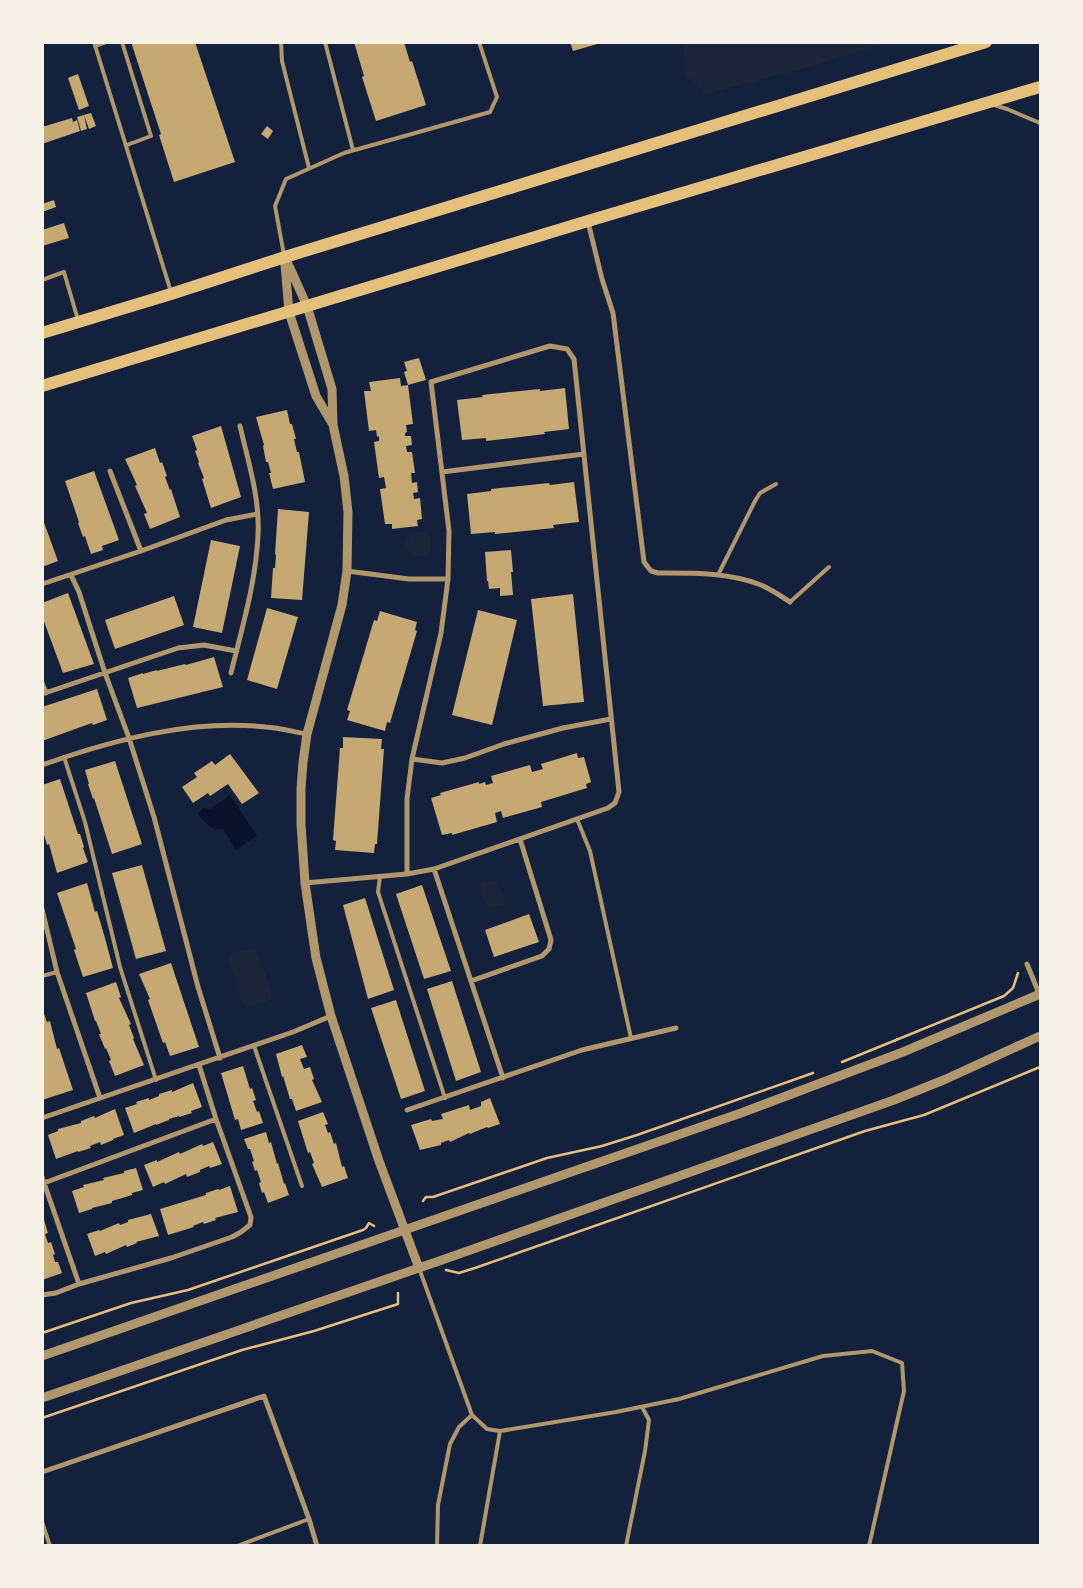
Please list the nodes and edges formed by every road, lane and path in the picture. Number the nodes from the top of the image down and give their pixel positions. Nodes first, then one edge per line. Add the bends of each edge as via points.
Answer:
1 (106, 42) edge
2 (122, 42) edge
3 (280, 42) edge
4 (325, 42) edge
5 (479, 42) edge
6 (986, 42) edge
7 (95, 44) edge
8 (1040, 88) edge
9 (985, 104) junction
10 (1040, 123) edge
11 (127, 145) junction
12 (352, 150) junction
13 (310, 168) junction
14 (588, 221) junction
15 (285, 257) junction
16 (42, 280) edge
17 (172, 294) junction
18 (307, 306) junction
19 (289, 312) junction
20 (79, 322) junction
21 (42, 333) edge
22 (42, 386) edge
23 (333, 425) junction
24 (240, 426) dead end
25 (584, 454) junction
26 (110, 471) dead end
27 (442, 472) junction
28 (776, 484) dead end
29 (257, 514) junction
30 (141, 551) junction
31 (829, 567) dead end
32 (347, 572) junction
33 (71, 575) junction
34 (718, 575) junction
35 (448, 579) junction
36 (42, 584) edge
37 (790, 602) joint
38 (236, 651) junction
39 (105, 673) junction
40 (231, 674) dead end
41 (42, 683) edge
42 (44, 693) edge
43 (612, 719) junction
44 (307, 734) junction
45 (129, 738) junction
46 (64, 757) junction
47 (412, 759) junction
48 (42, 765) edge
49 (577, 819) junction
50 (520, 839) junction
51 (434, 869) junction
52 (407, 874) junction
53 (380, 876) junction
54 (304, 883) junction
55 (43, 910) edge
56 (1027, 964) dead end
57 (57, 972) junction
58 (1018, 973) dead end
59 (42, 976) edge
60 (471, 981) junction
61 (1040, 995) edge
62 (331, 1016) junction
63 (676, 1028) dead end
64 (1040, 1036) edge
65 (631, 1038) junction
66 (254, 1046) junction
67 (220, 1058) junction
68 (199, 1065) junction
69 (835, 1065) dead end
70 (1040, 1067) edge
71 (816, 1072) dead end
72 (503, 1078) junction
73 (156, 1080) junction
74 (100, 1098) junction
75 (444, 1098) junction
76 (407, 1110) dead end
77 (42, 1118) edge
78 (216, 1119) junction
79 (42, 1176) edge
80 (44, 1183) junction
81 (302, 1186) dead end
82 (423, 1201) dead end
83 (374, 1226) dead end
84 (405, 1231) junction
85 (419, 1268) junction
86 (445, 1270) dead end
87 (80, 1284) junction
88 (398, 1293) dead end
89 (42, 1295) edge
90 (42, 1333) edge
91 (42, 1356) edge
92 (42, 1398) edge
93 (642, 1407) junction
94 (472, 1415) junction
95 (42, 1418) edge
96 (500, 1431) junction
97 (42, 1472) edge
98 (309, 1519) junction
99 (42, 1522) edge
100 (50, 1546) edge
101 (237, 1546) edge
102 (317, 1546) edge
103 (437, 1546) edge
104 (480, 1546) edge
105 (626, 1546) edge
106 (869, 1546) edge

1 - 7 lane
2 - 11 lane via 151,136
3 - 13 lane
4 - 12 lane
5 - 12 lane via 496,97 490,112
6 - 15 highway
7 - 11 lane
8 - 9 highway
9 - 10 lane
9 - 14 highway
11 - 17 lane
12 - 13 lane
13 - 15 lane via 286,179 275,206
14 - 18 highway
14 - 34 street via 613,312 644,562 651,572
15 - 17 highway
15 - 18 street
15 - 19 street
16 - 20 lane via 64,272
17 - 20 highway
18 - 19 highway
18 - 23 street via 332,389
19 - 22 highway
19 - 23 street via 316,396
20 - 21 highway
23 - 32 street via 348,512
24 - 29 street
25 - 27 street
25 - 27 street via 574,359 567,349 550,346 431,382
25 - 43 street
26 - 30 street
27 - 35 street via 449,530
28 - 34 lane via 755,501
29 - 30 street via 226,520
29 - 38 street via 254,577
30 - 33 street
31 - 37 lane
32 - 35 street via 409,579
32 - 44 street via 342,604
33 - 36 street
33 - 39 street
34 - 37 street via 760,584
35 - 47 street via 441,632
38 - 39 street via 204,645 178,648
38 - 40 street
39 - 42 street
39 - 45 street
41 - 42 street
43 - 47 street via 563,728 442,763
43 - 49 street via 619,792 615,803 608,808
44 - 45 street via 266,727 224,726 180,728
44 - 54 street via 300,789
45 - 46 street
45 - 67 street
46 - 48 street
46 - 73 lane via 88,830 120,967
47 - 52 street via 407,799
49 - 50 street
49 - 65 lane via 590,851
50 - 51 street
50 - 60 street via 551,940 549,949 542,956
51 - 52 street
51 - 60 street
52 - 53 street
53 - 54 street
53 - 75 lane via 378,892
54 - 62 street via 316,958
55 - 57 street
56 - 61 street
57 - 59 lane
57 - 74 street
58 - 69 path via 1013,988 1004,996
60 - 72 street
61 - 84 street via 872,1064 741,1113
62 - 66 street
62 - 84 street
63 - 65 street
64 - 85 street via 894,1100
65 - 72 street via 582,1050
66 - 67 street
66 - 81 lane
67 - 68 street
68 - 73 street
68 - 78 street
70 - 86 path via 924,1115 865,1131 470,1270 459,1273
71 - 82 path via 637,1135 547,1158 426,1197
72 - 75 street
73 - 74 street
74 - 77 street
75 - 76 street
78 - 80 street
78 - 87 street via 251,1217 250,1225 232,1237
79 - 80 street
80 - 87 street
83 - 90 path via 369,1223 363,1230 188,1290 121,1306
84 - 85 street
84 - 91 street
85 - 92 street
85 - 94 lane
87 - 89 street
88 - 95 path via 398,1304 242,1350
93 - 96 lane
93 - 105 lane via 649,1420
93 - 106 lane via 823,1356 872,1352 902,1363 904,1391
94 - 96 lane via 487,1428
94 - 103 lane via 459,1427 450,1444 438,1505
96 - 104 lane
97 - 98 street via 264,1396
98 - 101 lane
98 - 102 street
99 - 100 lane

